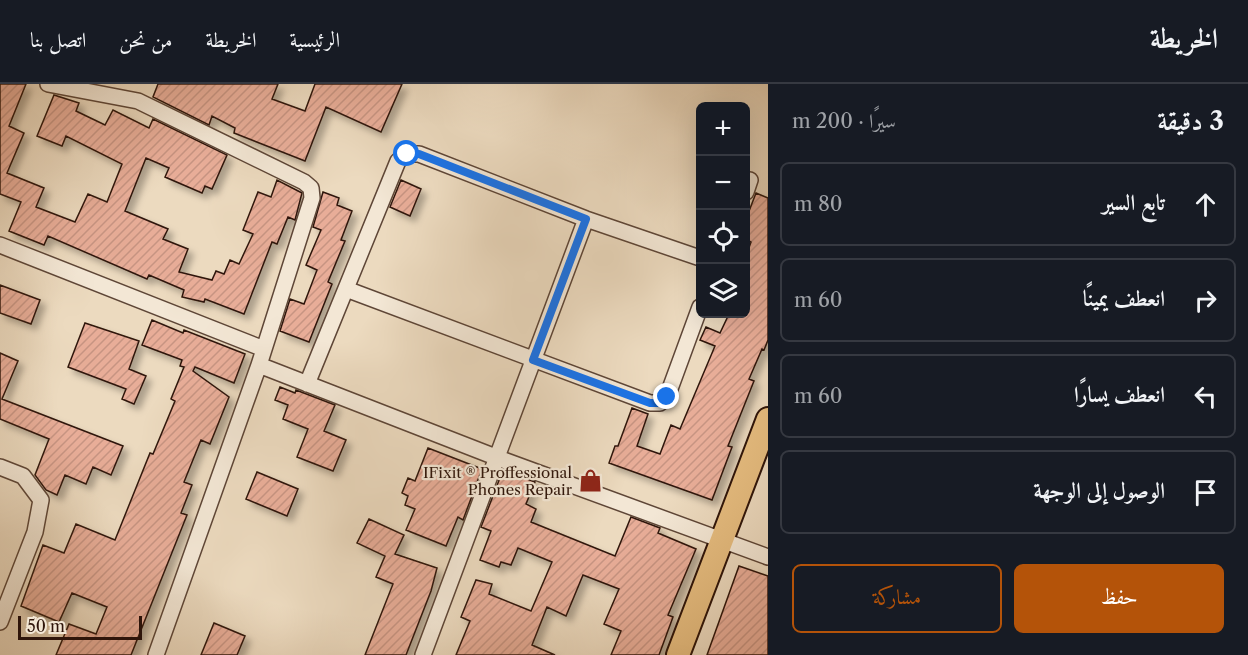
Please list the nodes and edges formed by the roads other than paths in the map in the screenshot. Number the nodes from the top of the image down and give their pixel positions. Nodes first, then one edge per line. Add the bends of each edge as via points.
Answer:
1 (48, 84) edge
2 (586, 219) junction
3 (0, 245) edge
4 (696, 257) edge
5 (346, 289) junction
6 (696, 318) edge
7 (264, 349) junction
8 (533, 360) junction
9 (259, 365) junction
10 (307, 384) junction
11 (768, 419) edge
12 (498, 458) junction
13 (0, 467) edge
14 (722, 539) junction
15 (768, 557) edge
16 (0, 622) edge
17 (156, 655) edge
18 (423, 655) edge
19 (678, 655) edge

1 - 7 street via 138,102 310,188 312,198
2 - 4 street
2 - 5 street via 419,154 407,154 398,161
2 - 8 street
3 - 7 street
5 - 8 street
5 - 10 street
6 - 8 street via 667,397 660,403 650,403
7 - 9 street
8 - 12 street
9 - 10 street
9 - 17 street
10 - 12 street
11 - 14 main road
12 - 14 street
12 - 18 street
13 - 16 street via 23,476 41,500 35,532
14 - 15 street
14 - 19 main road

